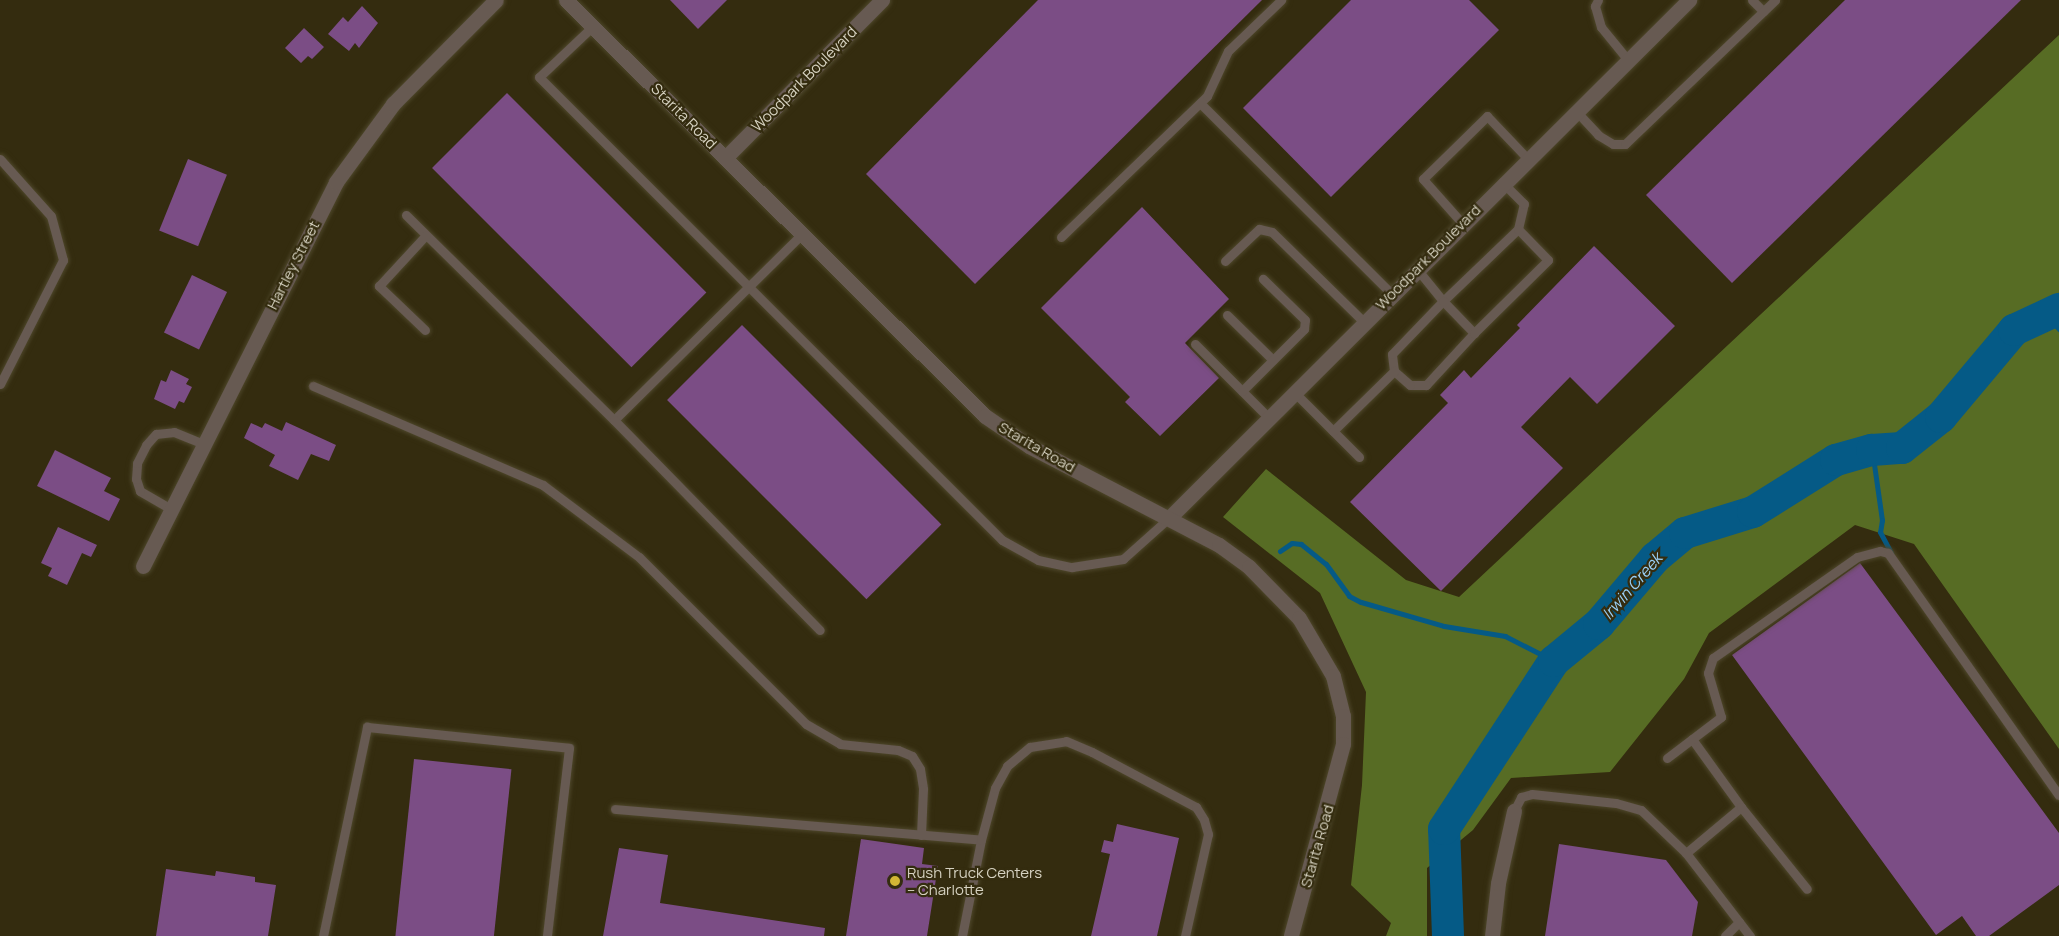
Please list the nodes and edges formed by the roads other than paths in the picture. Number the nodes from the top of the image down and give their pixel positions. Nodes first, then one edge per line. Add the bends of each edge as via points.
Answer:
1 (495, 0) edge
2 (566, 0) edge
3 (882, 0) edge
4 (1281, 0) edge
5 (1598, 0) edge
6 (1689, 0) edge
7 (1752, 0) edge
8 (1775, 0) edge
9 (1763, 11) junction
10 (593, 26) junction
11 (1628, 60) junction
12 (1200, 103) junction
13 (1576, 111) junction
14 (725, 158) junction
15 (1527, 158) junction
16 (0, 159) edge
17 (1502, 182) junction
18 (406, 215) dead end
19 (1462, 223) junction
20 (1518, 229) junction
21 (802, 234) junction
22 (426, 235) junction
23 (1061, 237) dead end
24 (1225, 261) dead end
25 (1417, 269) junction
26 (1263, 279) dead end
27 (747, 288) junction
28 (1392, 294) junction
29 (1443, 301) junction
30 (1227, 315) dead end
31 (1364, 322) junction
32 (425, 330) dead end
33 (1474, 333) junction
34 (1195, 344) dead end
35 (1273, 360) junction
36 (1394, 371) junction
37 (0, 384) edge
38 (313, 386) dead end
39 (1242, 391) junction
40 (1294, 392) junction
41 (1269, 418) junction
42 (614, 420) junction
43 (1334, 431) junction
44 (203, 444) junction
45 (1359, 457) dead end
46 (171, 509) junction
47 (1170, 517) junction
48 (143, 566) dead end
49 (820, 630) dead end
50 (1692, 739) junction
51 (1667, 758) dead end
52 (2059, 795) edge
53 (1742, 807) junction
54 (615, 809) dead end
55 (1514, 811) joint
56 (921, 835) junction
57 (981, 840) junction
58 (1687, 854) junction
59 (1807, 890) dead end
60 (1739, 922) junction
61 (323, 936) edge
62 (547, 936) edge
63 (962, 936) edge
64 (1185, 936) edge
65 (1291, 936) edge
66 (1492, 936) edge
67 (1725, 936) edge
68 (1750, 936) edge

1 - 44 street, Hartley Street via 393,104 357,149 330,192
2 - 10 street, Starita Road
3 - 14 street, Woodpark Boulevard
4 - 12 lane via 1228,51
5 - 11 lane via 1595,6 1600,27
6 - 11 street, Woodpark Boulevard
7 - 9 lane
8 - 9 lane
9 - 13 lane via 1625,144 1613,144 1598,135
10 - 14 street, Starita Road
10 - 27 lane via 539,77
11 - 13 street, Woodpark Boulevard
12 - 23 lane
12 - 28 lane
13 - 15 street, Woodpark Boulevard
14 - 21 street, Starita Road
15 - 17 street, Woodpark Boulevard
15 - 19 lane via 1487,116 1431,171 1423,179
16 - 37 lane via 51,216 63,260
17 - 19 street, Woodpark Boulevard
17 - 20 lane via 1524,204
18 - 22 lane
19 - 25 street, Woodpark Boulevard
20 - 29 lane
20 - 33 lane via 1548,260
21 - 27 lane
21 - 47 street, Starita Road via 985,416 1029,446
22 - 32 lane via 379,286
22 - 42 lane
24 - 31 lane via 1259,229 1272,232
25 - 28 street, Woodpark Boulevard
25 - 29 lane
26 - 35 lane via 1305,320 1304,329
27 - 42 lane
27 - 47 lane via 1002,540 1038,560 1072,567 1123,559
28 - 31 street, Woodpark Boulevard
29 - 33 lane
29 - 36 lane via 1392,354
30 - 35 lane
31 - 40 street, Woodpark Boulevard
33 - 36 lane via 1426,385 1410,385
34 - 39 lane
35 - 39 lane
36 - 43 lane
38 - 56 lane via 543,485 639,557 806,724 840,744 898,750 912,756 920,769 923,789
39 - 41 lane
40 - 41 street, Woodpark Boulevard
40 - 43 lane
41 - 47 street, Woodpark Boulevard
42 - 49 lane
43 - 45 lane
44 - 46 street, Hartley Street
44 - 46 lane via 174,432 156,434 137,463 140,490
46 - 48 street, Hartley Street
47 - 65 street, Starita Road via 1219,545 1268,585 1299,618 1333,676 1343,716 1340,762
50 - 51 lane
50 - 52 lane via 1721,717 1707,673 1713,658 1857,557 1880,551 1888,553
50 - 53 lane
53 - 58 lane
53 - 59 lane
54 - 56 lane
55 - 58 lane via 1521,797 1532,794 1616,803 1641,810
55 - 66 street via 1498,883
56 - 57 lane
57 - 63 lane
57 - 64 lane via 996,788 1007,766 1030,747 1066,741 1092,752 1196,807 1204,820 1208,834
58 - 60 lane
60 - 67 lane
60 - 68 lane
61 - 62 lane via 367,727 569,748

